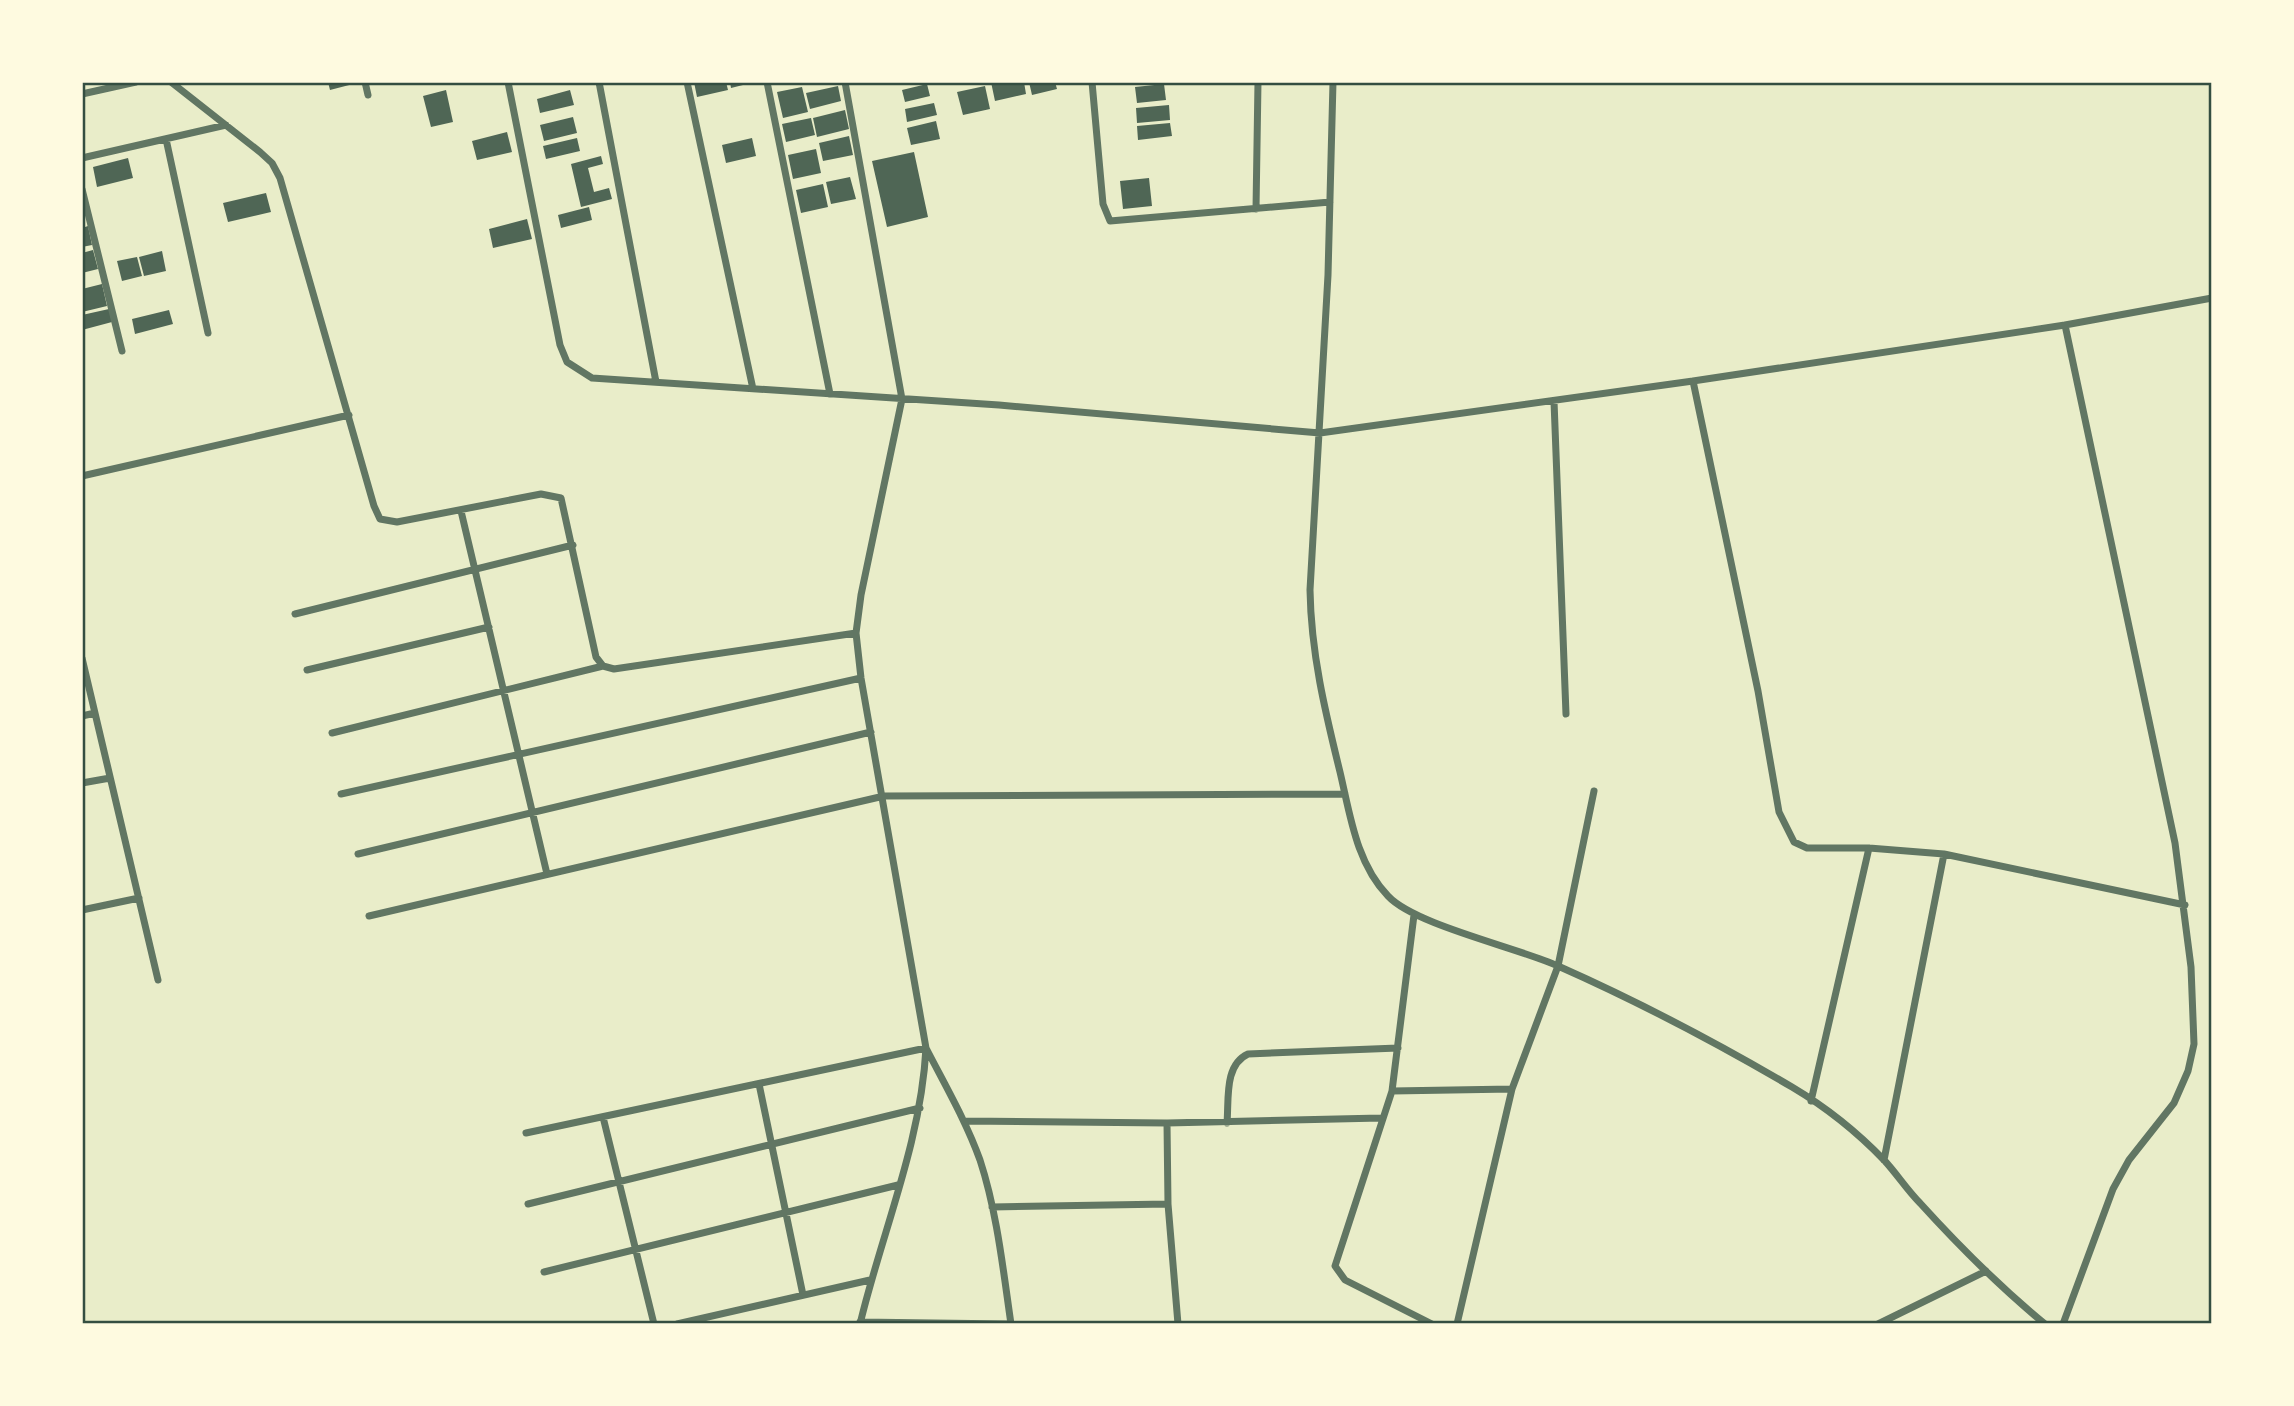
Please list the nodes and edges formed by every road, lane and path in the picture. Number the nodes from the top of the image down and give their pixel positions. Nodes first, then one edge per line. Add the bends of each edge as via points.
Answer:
1 (136, 82) edge
2 (171, 82) edge
3 (365, 82) edge
4 (508, 82) edge
5 (598, 82) edge
6 (687, 82) edge
7 (767, 82) edge
8 (845, 82) edge
9 (1092, 82) edge
10 (1258, 82) edge
11 (1333, 82) edge
12 (82, 94) edge
13 (368, 95) dead end
14 (226, 125) junction
15 (166, 139) junction
16 (82, 158) edge
17 (82, 189) edge
18 (1330, 202) junction
19 (1256, 209) junction
20 (2212, 298) edge
21 (2065, 325) junction
22 (208, 333) dead end
23 (122, 351) dead end
24 (1693, 381) junction
25 (656, 382) junction
26 (753, 389) junction
27 (830, 394) junction
28 (902, 399) junction
29 (1554, 401) junction
30 (349, 415) junction
31 (1320, 433) junction
32 (82, 476) edge
33 (461, 511) junction
34 (573, 545) junction
35 (475, 569) junction
36 (295, 614) dead end
37 (489, 627) junction
38 (856, 633) junction
39 (82, 658) edge
40 (603, 666) junction
41 (307, 670) dead end
42 (861, 678) junction
43 (504, 691) junction
44 (95, 713) junction
45 (1566, 714) dead end
46 (82, 716) edge
47 (870, 732) junction
48 (332, 733) dead end
49 (520, 756) junction
50 (110, 778) junction
51 (82, 783) edge
52 (1594, 791) dead end
53 (341, 794) dead end
54 (1345, 794) junction
55 (884, 796) junction
56 (533, 813) junction
57 (1870, 848) junction
58 (358, 854) dead end
59 (1944, 854) junction
60 (547, 874) junction
61 (139, 898) junction
62 (2185, 905) junction
63 (82, 910) edge
64 (1414, 915) junction
65 (369, 916) dead end
66 (1558, 966) junction
67 (158, 980) dead end
68 (926, 1048) junction
69 (1398, 1048) junction
70 (760, 1084) junction
71 (1512, 1088) junction
72 (1392, 1091) junction
73 (1811, 1101) junction
74 (920, 1108) junction
75 (603, 1117) junction
76 (1381, 1118) junction
77 (964, 1121) junction
78 (1167, 1123) junction
79 (1227, 1123) junction
80 (526, 1133) dead end
81 (773, 1144) junction
82 (1884, 1160) junction
83 (619, 1181) junction
84 (898, 1185) junction
85 (528, 1204) dead end
86 (1168, 1204) junction
87 (992, 1207) junction
88 (788, 1212) junction
89 (636, 1249) junction
90 (1986, 1271) junction
91 (544, 1272) dead end
92 (870, 1280) junction
93 (803, 1295) junction
94 (860, 1323) edge
95 (654, 1324) edge
96 (677, 1324) edge
97 (1010, 1324) edge
98 (1178, 1324) edge
99 (1432, 1324) edge
100 (1457, 1324) edge
101 (1878, 1324) edge
102 (2045, 1324) edge
103 (2063, 1324) edge

1 - 12 street
2 - 14 street
3 - 13 street
4 - 25 street via 567,362 592,378
5 - 25 street
6 - 26 street
7 - 27 street
8 - 28 street
9 - 19 street via 1103,204 1110,221
10 - 19 street
11 - 18 street
14 - 15 street
14 - 30 street via 272,163 280,178
15 - 16 street
15 - 22 street
17 - 23 street
18 - 19 street
18 - 31 street
20 - 21 street
21 - 24 street
21 - 62 street
24 - 29 street
24 - 57 street via 1785,828 1794,842 1807,848
25 - 26 street
26 - 27 street
27 - 28 street
28 - 31 street
28 - 38 street
29 - 31 street
29 - 45 street
30 - 32 street
30 - 33 street via 380,519 397,522
31 - 54 street via 1311,626 1315,665
33 - 34 street via 555,495 561,498
33 - 35 street
34 - 35 street
34 - 40 street via 596,657
35 - 36 street
35 - 37 street
37 - 41 street
37 - 43 street
38 - 40 street via 614,669
38 - 42 street
39 - 44 street
40 - 43 street
42 - 47 street
42 - 49 street
43 - 48 street
43 - 49 street
44 - 46 street
44 - 50 street
47 - 55 street
47 - 56 street
49 - 53 street
49 - 56 street
50 - 51 street
50 - 61 street
52 - 66 street
54 - 55 street
54 - 64 street via 1370,873 1388,897
55 - 60 street
55 - 68 street
56 - 58 street
56 - 60 street
57 - 59 street
57 - 73 street
59 - 62 street
59 - 82 street
60 - 65 street
61 - 63 street
61 - 67 street
62 - 103 street via 2194,1044 2188,1071 2174,1102 2129,1160 2113,1189
64 - 66 street
64 - 69 street
66 - 71 street
66 - 73 street via 1714,1044
68 - 70 street
68 - 74 street
68 - 77 street
69 - 72 street
69 - 79 street via 1248,1054 1232,1069
70 - 75 street
70 - 81 street
71 - 72 street
71 - 100 street
72 - 76 street
73 - 82 street
74 - 81 street
74 - 84 street
75 - 80 street
75 - 83 street
76 - 79 street
76 - 99 street via 1335,1266 1345,1280
77 - 78 street
77 - 87 street
78 - 79 street
78 - 86 street
81 - 83 street
81 - 88 street
82 - 90 street via 1916,1200
83 - 85 street
83 - 89 street
84 - 88 street
84 - 92 street
86 - 87 street
86 - 98 street
87 - 97 street
88 - 89 street
88 - 93 street
89 - 91 street
89 - 95 street
90 - 101 street
90 - 102 street
92 - 93 street
92 - 94 street
93 - 96 street
94 - 97 street

